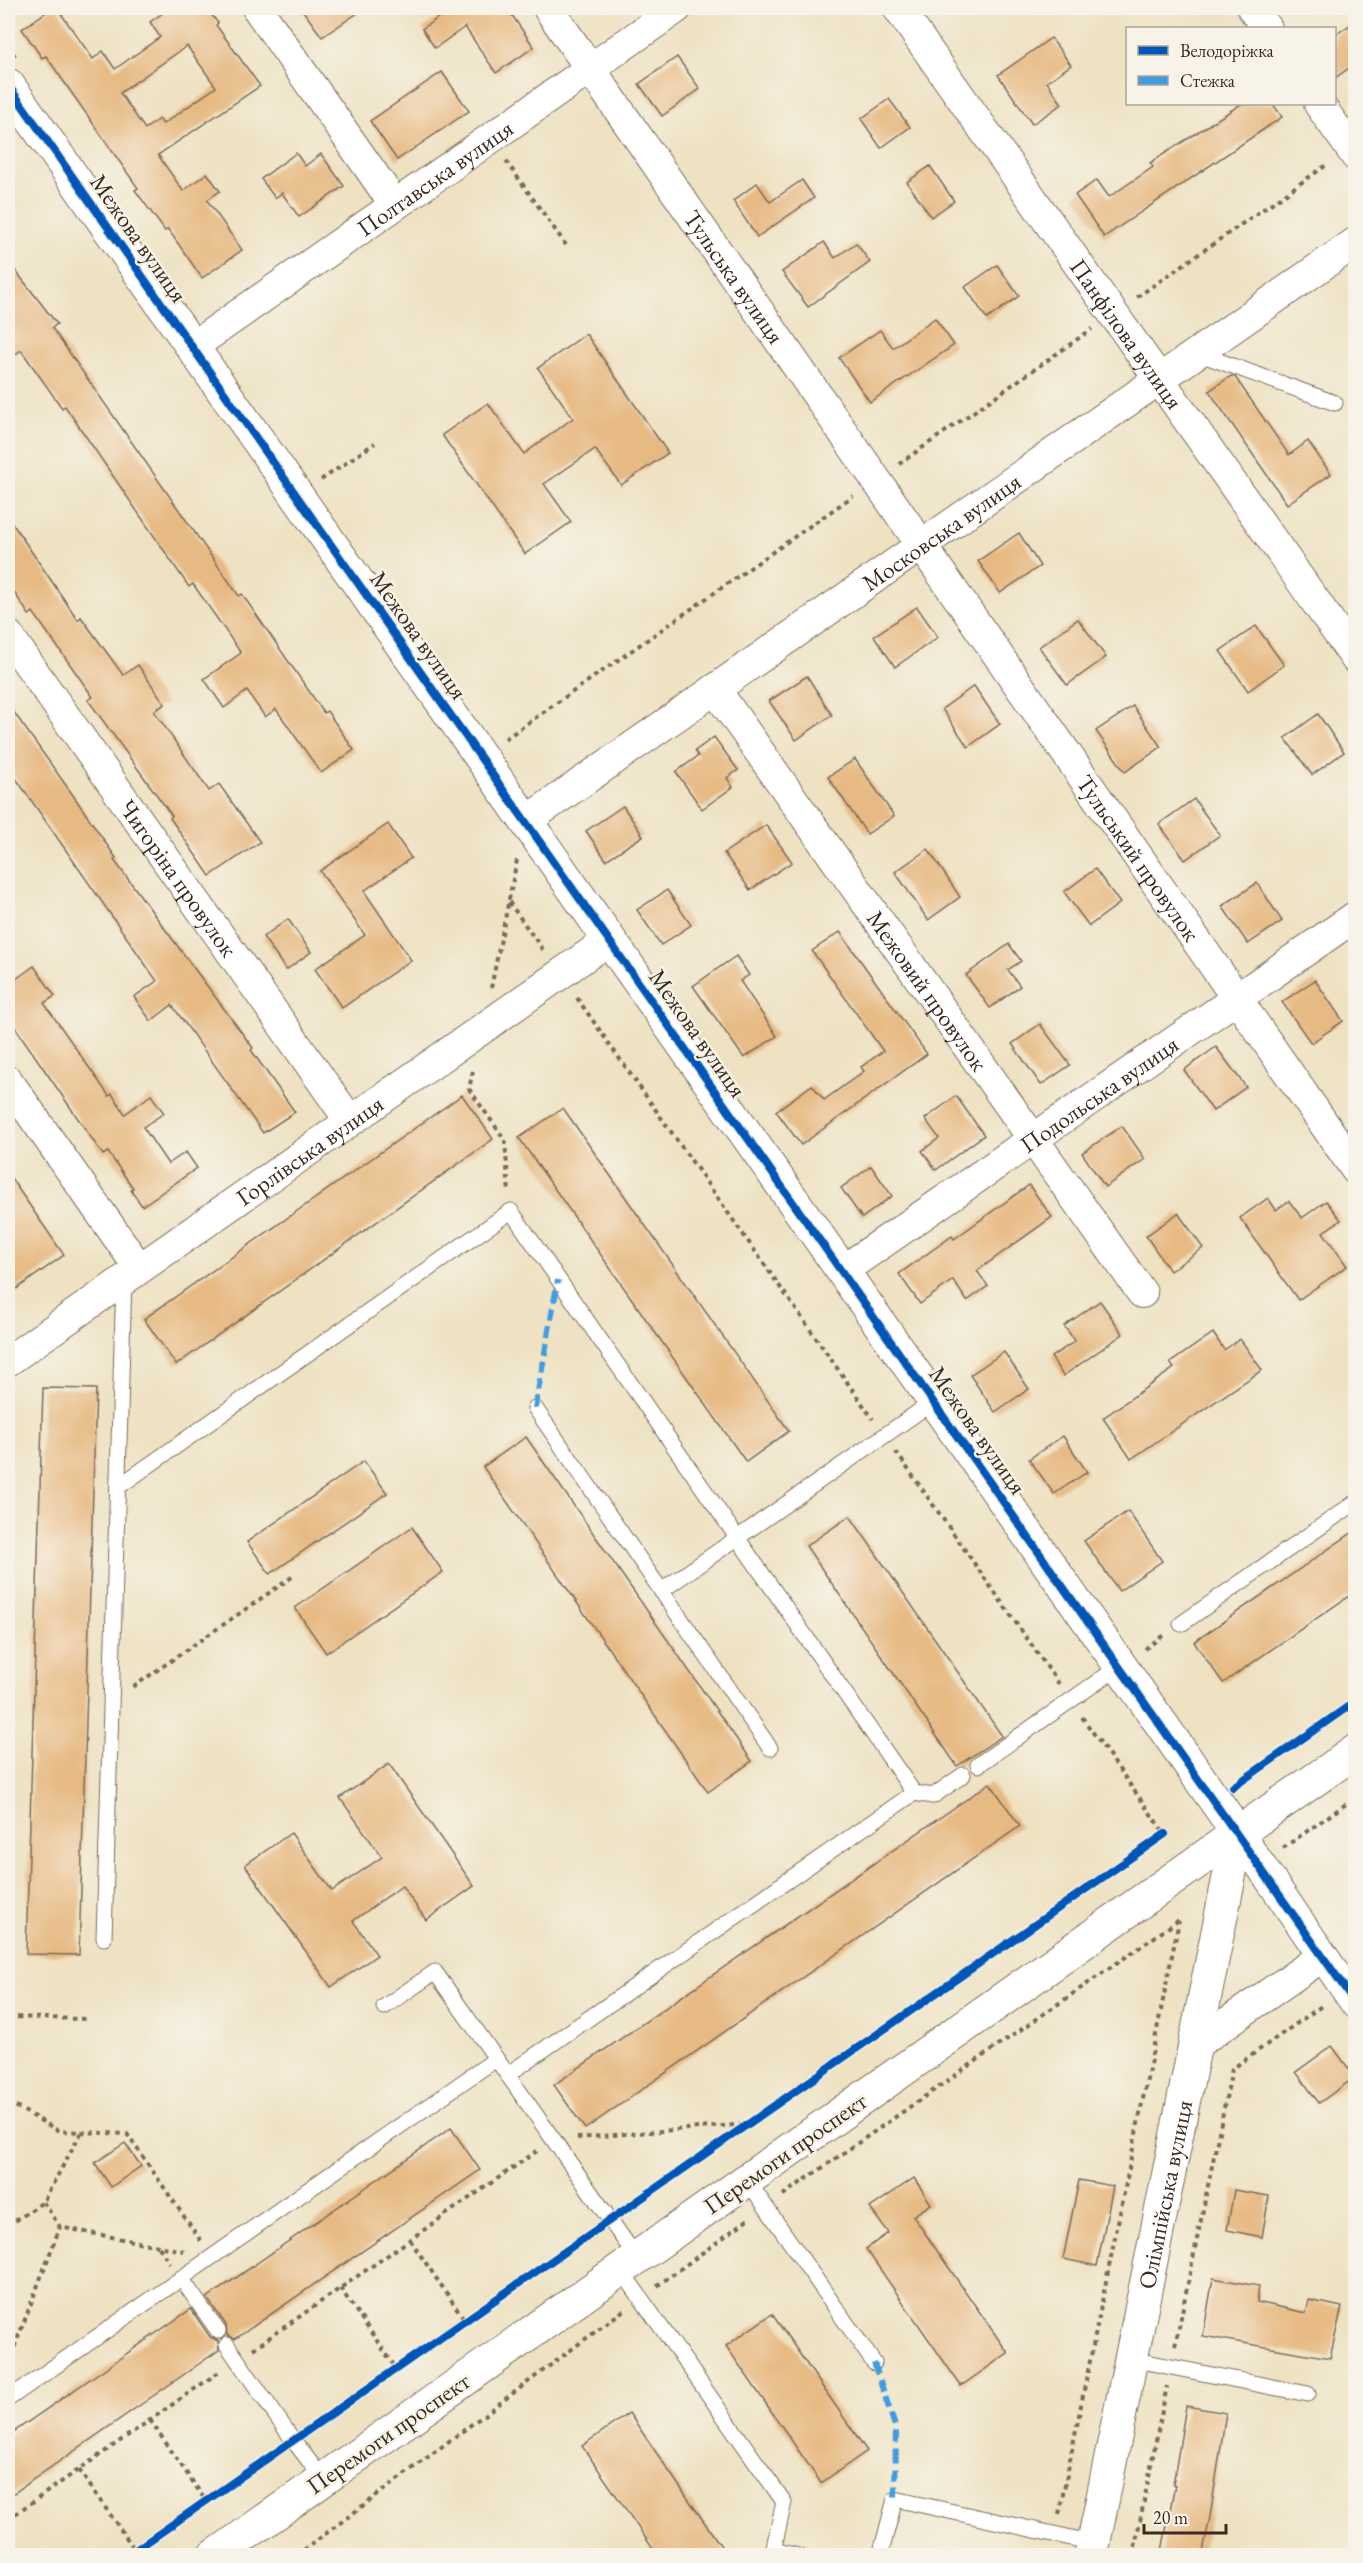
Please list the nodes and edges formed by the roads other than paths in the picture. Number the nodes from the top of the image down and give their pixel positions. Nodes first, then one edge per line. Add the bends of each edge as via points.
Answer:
1 (257, 8) edge
2 (548, 8) edge
3 (677, 8) edge
4 (898, 8) edge
5 (1252, 8) edge
6 (1266, 27) edge
7 (590, 68) junction
8 (8, 85) edge
9 (1320, 105) edge
10 (1353, 152) edge
11 (395, 205) junction
12 (1356, 242) edge
13 (192, 347) junction
14 (1196, 353) junction
15 (1158, 379) junction
16 (1335, 403) dead end
17 (921, 545) junction
18 (8, 635) edge
19 (1356, 659) edge
20 (715, 688) junction
21 (526, 821) junction
22 (1356, 916) edge
23 (609, 940) junction
24 (1236, 998) junction
25 (8, 1081) edge
26 (350, 1121) junction
27 (1033, 1139) junction
28 (1356, 1170) edge
29 (842, 1271) junction
30 (132, 1274) junction
31 (1142, 1293) dead end
32 (8, 1360) edge
33 (934, 1401) junction
34 (535, 1408) dead end
35 (118, 1486) junction
36 (1356, 1502) edge
37 (738, 1538) junction
38 (661, 1591) junction
39 (1181, 1624) road end
40 (1129, 1660) junction
41 (770, 1748) dead end
42 (1356, 1751) edge
43 (978, 1765) dead end
44 (963, 1775) dead end
45 (914, 1793) junction
46 (1238, 1833) junction
47 (104, 1938) dead end
48 (1323, 1956) junction
49 (1351, 1997) edge
50 (384, 2007) dead end
51 (1195, 2044) junction
52 (496, 2059) junction
53 (507, 2075) junction
54 (747, 2180) junction
55 (629, 2264) junction
56 (181, 2278) junction
57 (218, 2331) dead end
58 (227, 2345) dead end
59 (1131, 2359) junction
60 (874, 2363) dead end
61 (1308, 2394) dead end
62 (8, 2399) edge
63 (323, 2479) junction
64 (1093, 2549) edge
65 (773, 2553) edge
66 (215, 2556) edge
67 (798, 2556) edge
68 (880, 2556) edge

1 - 11 street
2 - 7 street, Тульська вулиця
3 - 7 street, Полтавська вулиця
4 - 15 street, Панфілова вулиця
5 - 6 street
7 - 11 street, Полтавська вулиця
7 - 17 street, Тульська вулиця
8 - 13 street, Межова вулиця
9 - 10 street
11 - 13 street, Полтавська вулиця
12 - 14 street, Московська вулиця
13 - 21 street, Межова вулиця
14 - 15 street, Московська вулиця
14 - 16 lane
15 - 17 street, Московська вулиця
15 - 19 street, Панфілова вулиця
17 - 20 street, Московська вулиця
17 - 24 street, Тульський провулок
18 - 26 street, Чигоріна провулок
20 - 21 street, Московська вулиця
20 - 27 street, Межовий провулок
21 - 23 street, Межова вулиця
22 - 24 street, Подольська вулиця
23 - 26 street, Горлівська вулиця
23 - 29 street, Межова вулиця
24 - 27 street, Подольська вулиця
24 - 28 street, Тульський провулок
25 - 30 street
26 - 30 street, Горлівська вулиця
27 - 29 street, Подольська вулиця
27 - 31 street, Межовий провулок
29 - 33 street, Межова вулиця
30 - 32 street, Горлівська вулиця
30 - 35 lane
33 - 37 lane
33 - 40 street, Межова вулиця
34 - 38 lane
35 - 37 lane via 511,1212
35 - 47 lane
36 - 39 lane
37 - 38 lane
37 - 45 lane
38 - 41 lane
40 - 43 lane
40 - 46 street, Межова вулиця
42 - 46 street, Перемоги проспект
44 - 45 lane via 933,1796
45 - 53 lane
46 - 48 street, Межова вулиця
46 - 51 street, Олімпійська вулиця
46 - 54 street, Перемоги проспект
48 - 49 street, Межова вулиця
48 - 51 street
50 - 52 lane via 435,1972
51 - 59 street, Олімпійська вулиця
52 - 53 lane
52 - 56 lane
53 - 55 lane via 553,2140
54 - 55 street, Перемоги проспект
54 - 60 lane
55 - 63 street, Перемоги проспект
55 - 65 lane via 640,2298 784,2502
56 - 57 lane
56 - 62 lane
58 - 63 lane
59 - 61 lane
59 - 64 street, Олімпійська вулиця
63 - 66 street, Перемоги проспект
64 - 68 lane via 1055,2534 895,2499
65 - 67 lane

